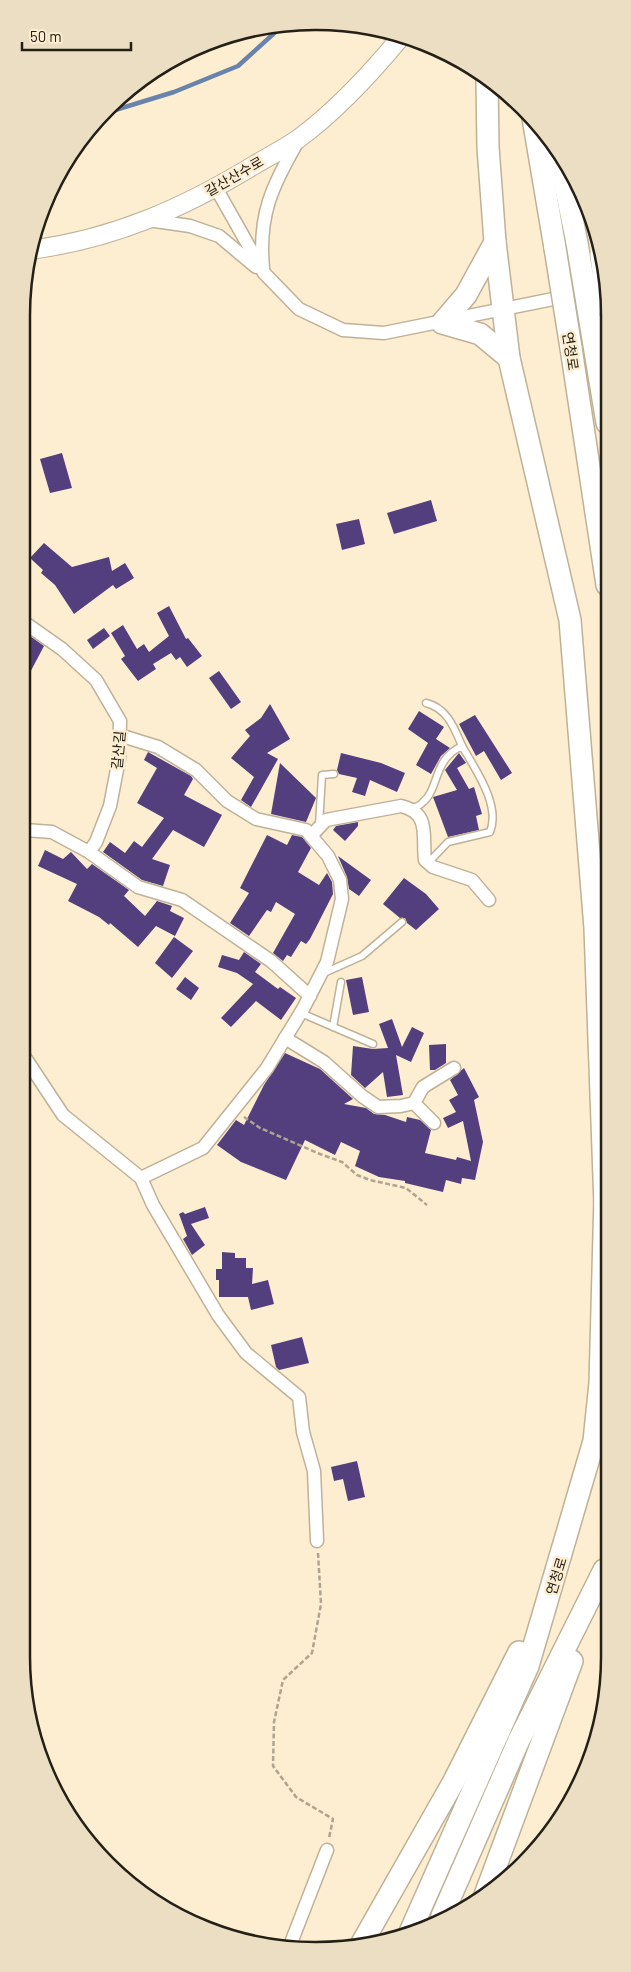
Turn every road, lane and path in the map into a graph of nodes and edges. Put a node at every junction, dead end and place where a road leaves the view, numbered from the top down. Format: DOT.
graph roads {
  1 [pos="397,42"];
  2 [pos="487,88"];
  3 [pos="536,134"];
  4 [pos="299,138"];
  5 [pos="563,172"];
  6 [pos="216,188"];
  7 [pos="148,220"];
  8 [pos="495,242"];
  9 [pos="38,248"];
  10 [pos="264,273"];
  11 [pos="600,290"];
  12 [pos="504,308"];
  13 [pos="442,323"];
  14 [pos="509,358"];
  15 [pos="601,387"];
  16 [pos="601,551"];
  17 [pos="30,626"];
  18 [pos="426,703"];
  19 [pos="119,735"];
  20 [pos="462,746"];
  21 [pos="334,774"];
  22 [pos="412,808"];
  23 [pos="30,830"];
  24 [pos="315,832"];
  25 [pos="89,852"];
  26 [pos="428,863"];
  27 [pos="489,900"];
  28 [pos="402,922"];
  29 [pos="320,975"];
  30 [pos="341,982"];
  31 [pos="310,996"];
  32 [pos="301,1012"];
  33 [pos="334,1027"];
  34 [pos="285,1038"];
  35 [pos="373,1044"];
  36 [pos="30,1065"];
  37 [pos="454,1068"];
  38 [pos="601,1094"];
  39 [pos="414,1103"];
  40 [pos="235,1110"];
  41 [pos="434,1123"];
  42 [pos="141,1178"];
  43 [pos="427,1204"];
  44 [pos="601,1347"];
  45 [pos="316,1516"];
  46 [pos="317,1541"];
  47 [pos="558,1568"];
  48 [pos="601,1576"];
  49 [pos="601,1578"];
  50 [pos="326,1850"];
  51 [pos="490,1883"];
  52 [pos="444,1912"];
  53 [pos="413,1925"];
  54 [pos="365,1938"];
  55 [pos="292,1941"];
  1 -- 4 [label="main road, 갈산산수로"];
  2 -- 8 [label="highway"];
  3 -- 16 [label="highway, 연청로, bridge"];
  4 -- 6 [label="main road, 갈산산수로"];
  4 -- 10 [label="street"];
  5 -- 15 [label="highway, 연청로, bridge"];
  6 -- 7 [label="main road, 갈산산수로"];
  6 -- 10 [label="street"];
  7 -- 9 [label="main road, 갈산산수로"];
  7 -- 10 [label="street"];
  8 -- 12 [label="highway"];
  8 -- 13 [label="highway"];
  10 -- 13 [label="street"];
  11 -- 12 [label="street"];
  12 -- 13 [label="street"];
  12 -- 14 [label="highway"];
  13 -- 14 [label="highway"];
  14 -- 38 [label="highway"];
  17 -- 19 [label="street, 갈산길"];
  18 -- 20 [label="lane"];
  19 -- 24 [label="street"];
  19 -- 25 [label="street, 갈산길"];
  20 -- 22 [label="lane"];
  20 -- 26 [label="lane"];
  21 -- 24 [label="lane"];
  22 -- 24 [label="street"];
  22 -- 26 [label="street"];
  23 -- 25 [label="street"];
  24 -- 29 [label="street"];
  25 -- 31 [label="street"];
  26 -- 27 [label="street"];
  28 -- 29 [label="lane"];
  29 -- 31 [label="street"];
  30 -- 33 [label="lane"];
  31 -- 32 [label="street"];
  32 -- 33 [label="lane"];
  32 -- 34 [label="street"];
  33 -- 35 [label="lane"];
  34 -- 39 [label="street"];
  34 -- 40 [label="street"];
  36 -- 42 [label="street"];
  37 -- 39 [label="street"];
  39 -- 41 [label="street"];
  40 -- 42 [label="street"];
  40 -- 43 [label="path"];
  42 -- 46 [label="street"];
  44 -- 47 [label="highway, 연청로"];
  45 -- 46 [label="street"];
  46 -- 50 [label="path"];
  47 -- 53 [label="highway, 연청로"];
  47 -- 54 [label="highway"];
  48 -- 52 [label="highway"];
  49 -- 51 [label="highway"];
  50 -- 55 [label="street"];
}
